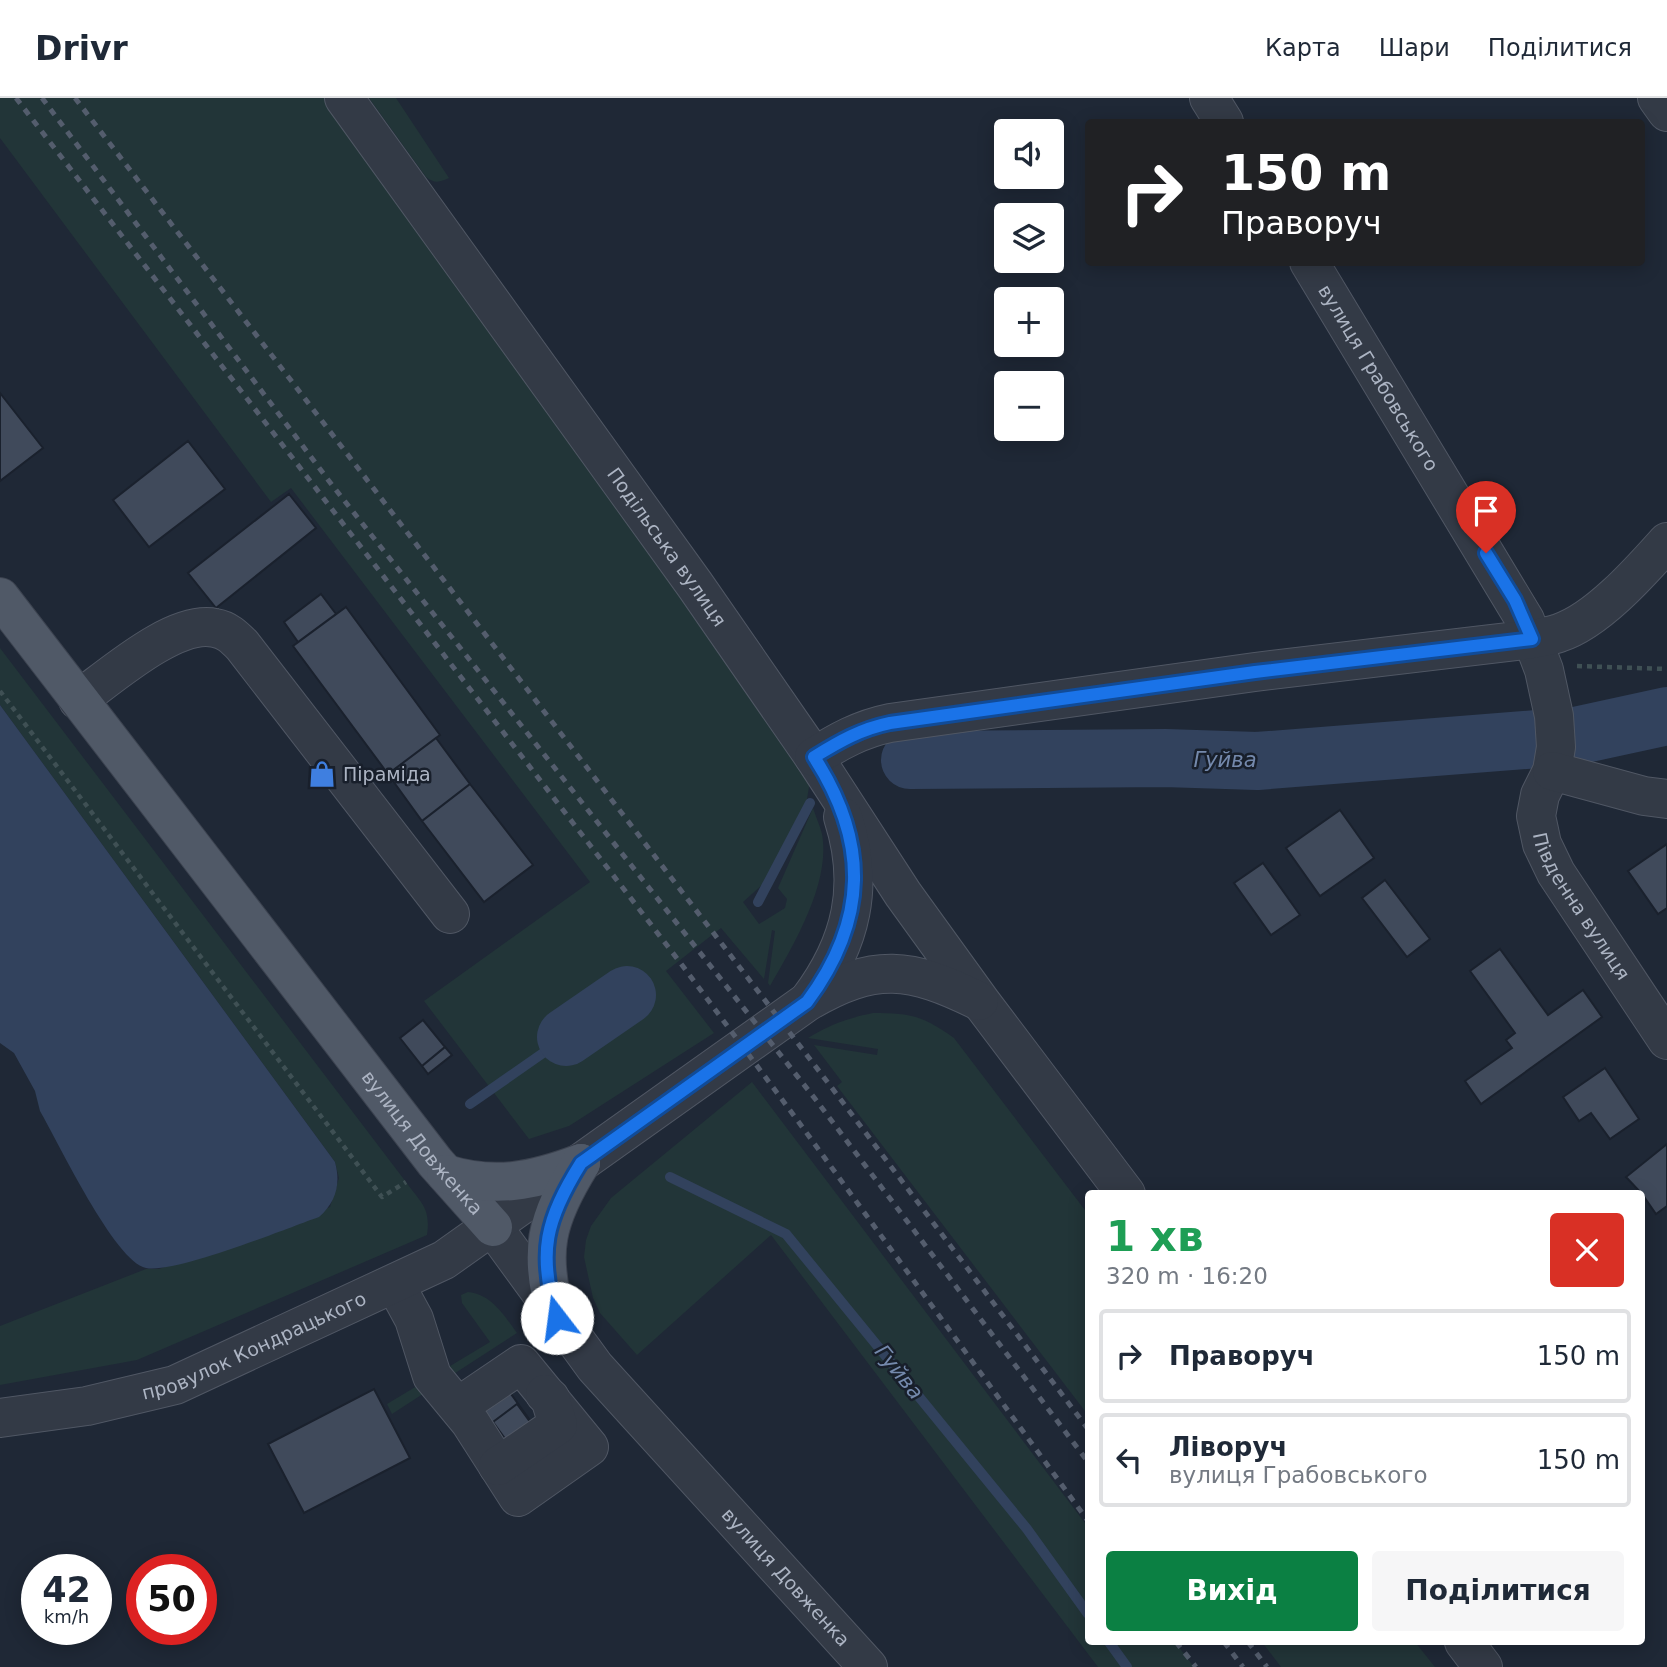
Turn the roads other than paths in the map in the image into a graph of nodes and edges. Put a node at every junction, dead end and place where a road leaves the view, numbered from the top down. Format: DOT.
graph roads {
  1 [pos="344,98"];
  2 [pos="1209,98"];
  3 [pos="1657,98"];
  4 [pos="1667,112"];
  5 [pos="1222,119"];
  6 [pos="1311,266"];
  7 [pos="1667,542"];
  8 [pos="0,597"];
  9 [pos="1532,639"];
  10 [pos="78,700"];
  11 [pos="823,771"];
  12 [pos="1552,771"];
  13 [pos="1667,799"];
  14 [pos="450,914"];
  15 [pos="807,1002"];
  16 [pos="981,1002"];
  17 [pos="1667,1040"];
  18 [pos="581,1163"];
  19 [pos="446,1174"];
  20 [pos="1123,1190"];
  21 [pos="493,1227"];
  22 [pos="395,1284"];
  23 [pos="557,1318"];
  24 [pos="595,1367"];
  25 [pos="550,1398"];
  26 [pos="464,1414"];
  27 [pos="0,1419"];
  28 [pos="1466,1645"];
  29 [pos="868,1667"];
  30 [pos="1483,1667"];
  1 -- 11 [label="street, Подільська вулиця"];
  2 -- 5 [label="street"];
  3 -- 4 [label="street"];
  6 -- 9 [label="street, вулиця Грабовського"];
  7 -- 9 [label="street"];
  8 -- 10 [label="main road, вулиця Довженка"];
  9 -- 11 [label="street"];
  9 -- 12 [label="street, Південна вулиця"];
  10 -- 14 [label="street"];
  10 -- 19 [label="main road, вулиця Довженка"];
  11 -- 15 [label="street"];
  11 -- 16 [label="street, Подільська вулиця"];
  12 -- 13 [label="street"];
  12 -- 17 [label="street, Південна вулиця"];
  15 -- 16 [label="street"];
  15 -- 18 [label="street, провулок Кондрацького"];
  16 -- 20 [label="street, Подільська вулиця"];
  18 -- 19 [label="main road"];
  18 -- 21 [label="street, провулок Кондрацького"];
  18 -- 23 [label="main road"];
  19 -- 21 [label="main road, вулиця Довженка"];
  21 -- 22 [label="street, провулок Кондрацького"];
  21 -- 23 [label="street, вулиця Довженка"];
  22 -- 26 [label="street"];
  22 -- 27 [label="street, провулок Кондрацького"];
  23 -- 24 [label="street, вулиця Довженка"];
  24 -- 25 [label="street"];
  24 -- 29 [label="street, вулиця Довженка"];
  25 -- 26 [label="street"];
  25 -- 26 [label="street"];
  28 -- 30 [label="street"];
}
